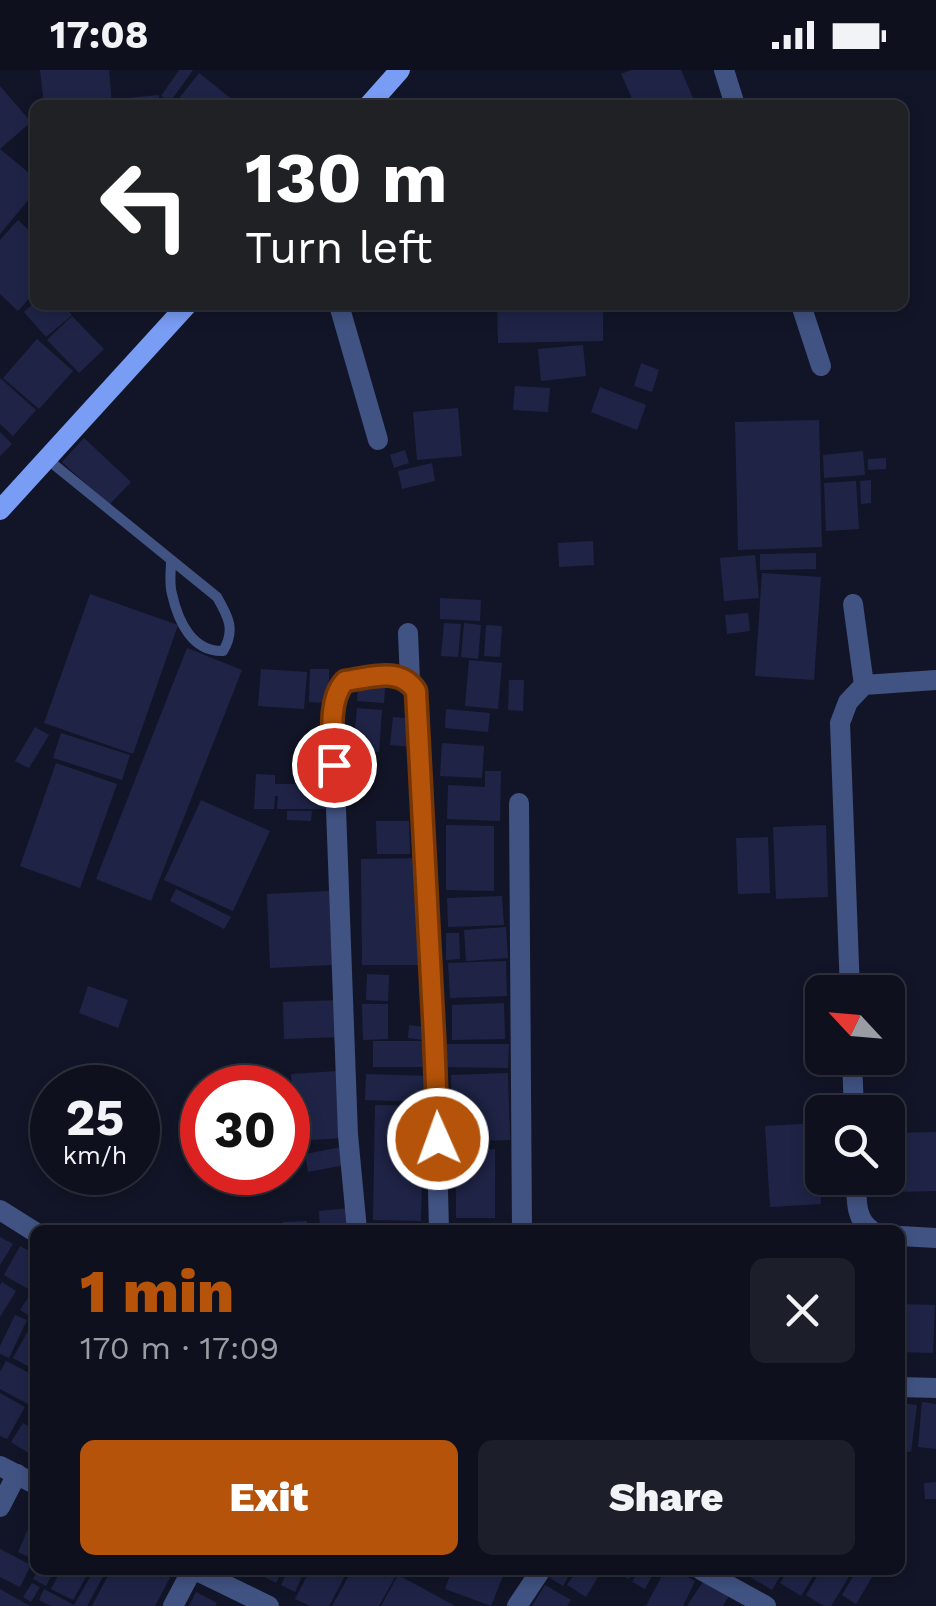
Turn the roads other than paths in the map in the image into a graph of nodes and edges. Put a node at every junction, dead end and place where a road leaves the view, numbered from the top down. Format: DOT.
graph roads {
  1 [pos="400,70"];
  2 [pos="724,70"];
  3 [pos="373,100"];
  4 [pos="733,100"];
  5 [pos="182,310"];
  6 [pos="340,310"];
  7 [pos="803,310"];
  8 [pos="821,366"];
  9 [pos="378,440"];
  10 [pos="47,458"];
  11 [pos="0,510"];
  12 [pos="171,560"];
  13 [pos="853,604"];
  14 [pos="408,633"];
  15 [pos="936,680"];
  16 [pos="410,681"];
  17 [pos="864,685"];
  18 [pos="519,803"];
  19 [pos="849,975"];
  20 [pos="857,1195"];
  21 [pos="0,1210"];
  22 [pos="356,1225"];
  23 [pos="439,1225"];
  24 [pos="522,1225"];
  25 [pos="864,1225"];
  26 [pos="30,1229"];
  27 [pos="905,1236"];
  28 [pos="936,1238"];
  29 [pos="905,1388"];
  30 [pos="936,1388"];
  31 [pos="17,1475"];
  32 [pos="0,1508"];
  33 [pos="191,1575"];
  34 [pos="204,1575"];
  35 [pos="538,1575"];
  36 [pos="710,1575"];
  37 [pos="173,1606"];
  38 [pos="269,1606"];
  39 [pos="518,1606"];
  40 [pos="766,1606"];
  1 -- 3 [label="main road"];
  2 -- 4 [label="street"];
  5 -- 10 [label="main road"];
  6 -- 9 [label="street"];
  7 -- 8 [label="street"];
  10 -- 11 [label="main road"];
  10 -- 12 [label="lane"];
  12 -- 12 [label="lane"];
  13 -- 17 [label="street"];
  14 -- 16 [label="street"];
  15 -- 17 [label="street"];
  16 -- 22 [label="street"];
  16 -- 23 [label="street"];
  17 -- 19 [label="street"];
  18 -- 24 [label="street"];
  20 -- 25 [label="street"];
  21 -- 26 [label="street"];
  27 -- 28 [label="street"];
  29 -- 30 [label="street"];
  31 -- 32 [label="street"];
  33 -- 37 [label="street"];
  34 -- 38 [label="street"];
  35 -- 39 [label="street"];
  36 -- 40 [label="street"];
}
